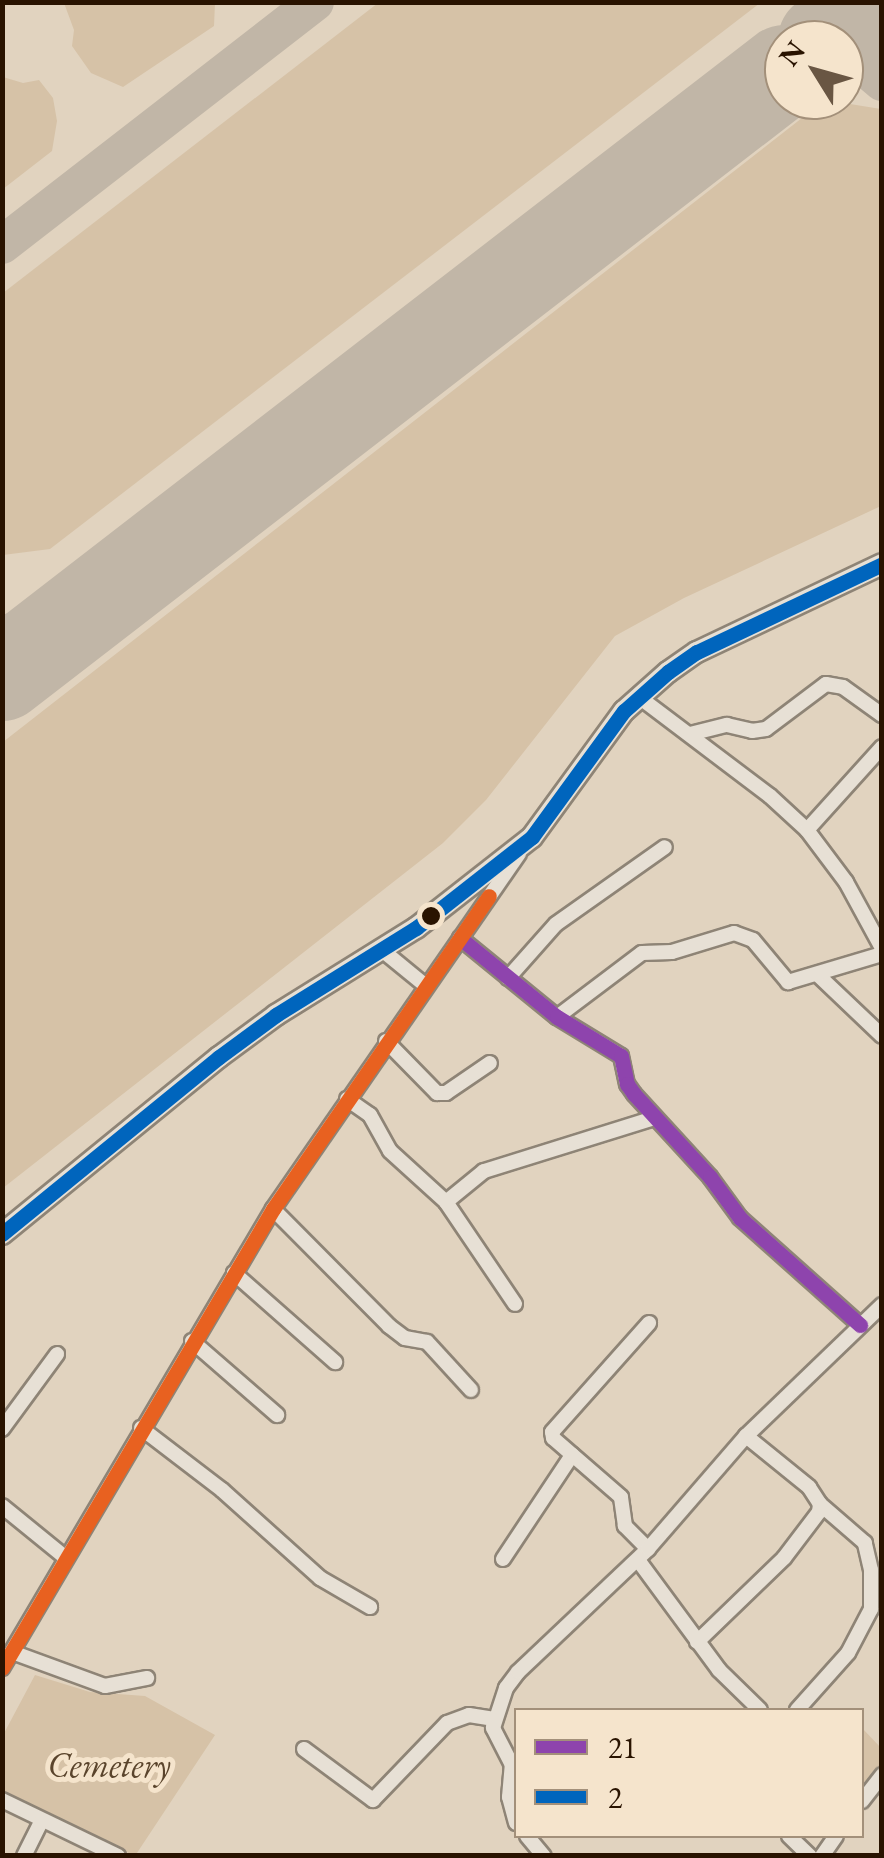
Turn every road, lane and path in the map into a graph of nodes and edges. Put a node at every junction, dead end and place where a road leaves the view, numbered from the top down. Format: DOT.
graph roads {
  1 [pos="882,564"];
  2 [pos="639,697"];
  3 [pos="882,715"];
  4 [pos="690,734"];
  5 [pos="882,748"];
  6 [pos="807,830"];
  7 [pos="532,837"];
  8 [pos="665,847"];
  9 [pos="460,938"];
  10 [pos="382,950"];
  11 [pos="882,951"];
  12 [pos="818,975"];
  13 [pos="508,978"];
  14 [pos="426,986"];
  15 [pos="556,1017"];
  16 [pos="882,1036"];
  17 [pos="386,1041"];
  18 [pos="490,1063"];
  19 [pos="347,1099"];
  20 [pos="654,1118"];
  21 [pos="446,1202"];
  22 [pos="273,1209"];
  23 [pos="2,1234"];
  24 [pos="234,1274"];
  25 [pos="515,1304"];
  26 [pos="880,1308"];
  27 [pos="650,1323"];
  28 [pos="860,1325"];
  29 [pos="192,1341"];
  30 [pos="57,1354"];
  31 [pos="335,1362"];
  32 [pos="472,1390"];
  33 [pos="277,1415"];
  34 [pos="141,1428"];
  35 [pos="2,1429"];
  36 [pos="746,1436"];
  37 [pos="572,1454"];
  38 [pos="820,1504"];
  39 [pos="4,1512"];
  40 [pos="643,1554"];
  41 [pos="66,1558"];
  42 [pos="503,1559"];
  43 [pos="370,1608"];
  44 [pos="696,1642"];
  45 [pos="12,1652"];
  46 [pos="2,1668"];
  47 [pos="148,1678"];
  48 [pos="758,1708"];
  49 [pos="799,1708"];
  50 [pos="493,1720"];
  51 [pos="304,1750"];
  52 [pos="881,1775"];
  53 [pos="864,1798"];
  54 [pos="2,1800"];
  55 [pos="514,1816"];
  56 [pos="42,1820"];
  57 [pos="791,1838"];
  58 [pos="24,1856"];
  59 [pos="118,1856"];
  60 [pos="810,1856"];
  1 -- 2 [label="main road"];
  2 -- 4 [label="street"];
  2 -- 7 [label="main road"];
  3 -- 4 [label="street"];
  4 -- 6 [label="street"];
  5 -- 6 [label="street"];
  6 -- 11 [label="street"];
  7 -- 9 [label="street"];
  7 -- 10 [label="main road"];
  8 -- 13 [label="street"];
  9 -- 13 [label="street"];
  9 -- 14 [label="street"];
  10 -- 14 [label="street"];
  10 -- 23 [label="main road"];
  11 -- 12 [label="street"];
  12 -- 15 [label="street"];
  12 -- 16 [label="street"];
  13 -- 15 [label="street"];
  14 -- 17 [label="street"];
  15 -- 20 [label="street"];
  17 -- 18 [label="street"];
  17 -- 19 [label="street"];
  19 -- 21 [label="street"];
  19 -- 22 [label="street"];
  20 -- 21 [label="street"];
  20 -- 28 [label="street"];
  21 -- 25 [label="street"];
  22 -- 24 [label="street"];
  22 -- 32 [label="street"];
  24 -- 29 [label="street"];
  24 -- 31 [label="street"];
  26 -- 28 [label="street"];
  27 -- 37 [label="street"];
  28 -- 36 [label="street"];
  29 -- 33 [label="street"];
  29 -- 34 [label="street"];
  30 -- 35 [label="street"];
  34 -- 41 [label="street"];
  34 -- 43 [label="street"];
  36 -- 38 [label="street"];
  36 -- 40 [label="street"];
  37 -- 40 [label="street"];
  37 -- 42 [label="street"];
  38 -- 44 [label="street"];
  38 -- 49 [label="street"];
  39 -- 41 [label="street"];
  40 -- 44 [label="street"];
  40 -- 50 [label="street"];
  41 -- 45 [label="street"];
  44 -- 48 [label="street"];
  45 -- 46 [label="street"];
  45 -- 47 [label="street"];
  50 -- 51 [label="street"];
  50 -- 55 [label="street"];
  52 -- 53 [label="street"];
  54 -- 56 [label="street"];
  56 -- 58 [label="street"];
  56 -- 59 [label="street"];
  57 -- 60 [label="street"];
}
